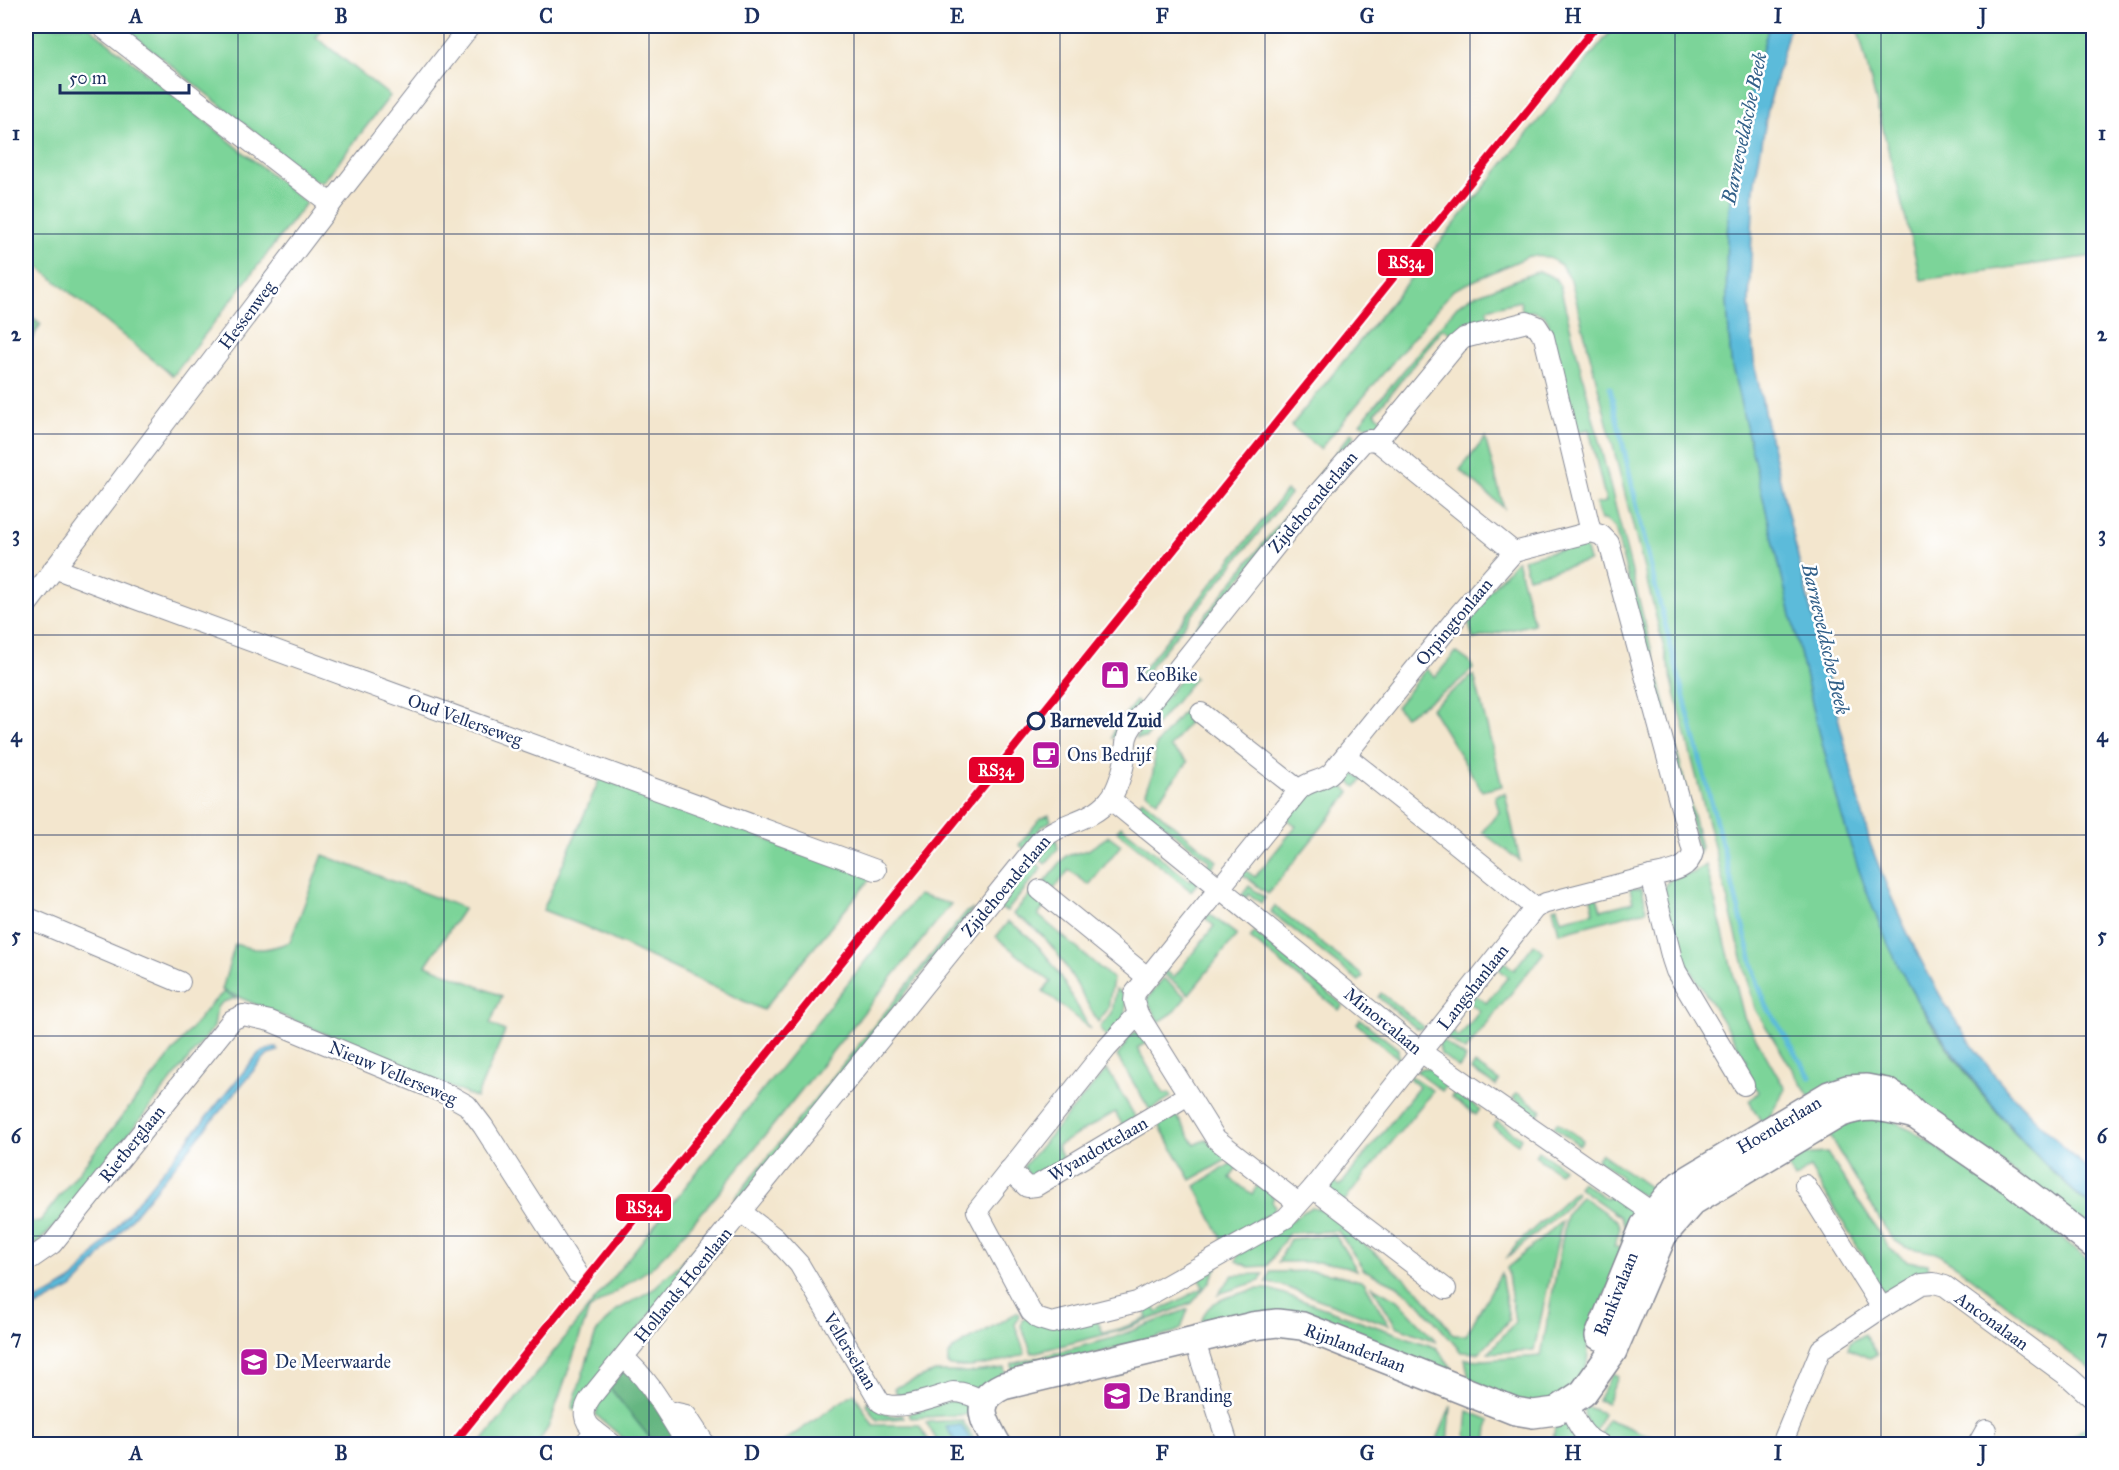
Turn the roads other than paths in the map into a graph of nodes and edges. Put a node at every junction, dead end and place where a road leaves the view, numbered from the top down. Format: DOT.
graph roads {
  1 [pos="101,26"];
  2 [pos="470,26"];
  3 [pos="331,204"];
  4 [pos="1377,441"];
  5 [pos="1591,532"];
  6 [pos="1514,552"];
  7 [pos="54,567"];
  8 [pos="26,606"];
  9 [pos="1201,713"];
  10 [pos="1346,756"];
  11 [pos="1299,790"];
  12 [pos="1110,799"];
  13 [pos="876,870"];
  14 [pos="1651,876"];
  15 [pos="1221,889"];
  16 [pos="1040,890"];
  17 [pos="1535,908"];
  18 [pos="26,917"];
  19 [pos="1147,977"];
  20 [pos="180,982"];
  21 [pos="1138,1014"];
  22 [pos="232,1020"];
  23 [pos="1421,1053"];
  24 [pos="1744,1085"];
  25 [pos="1188,1095"];
  26 [pos="1009,1170"];
  27 [pos="1805,1185"];
  28 [pos="1313,1188"];
  29 [pos="1298,1203"];
  30 [pos="976,1211"];
  31 [pos="741,1212"];
  32 [pos="1661,1219"];
  33 [pos="2094,1245"];
  34 [pos="26,1262"];
  35 [pos="577,1273"];
  36 [pos="1446,1288"];
  37 [pos="1882,1308"];
  38 [pos="1194,1340"];
  39 [pos="624,1358"];
  40 [pos="2094,1400"];
  41 [pos="985,1402"];
  42 [pos="1568,1404"];
  43 [pos="668,1411"];
  44 [pos="590,1438"];
  45 [pos="612,1444"];
  46 [pos="687,1444"];
  47 [pos="705,1444"];
  48 [pos="997,1444"];
  49 [pos="1228,1444"];
  50 [pos="1600,1444"];
  51 [pos="1782,1444"];
  1 -- 3 [label="street"];
  2 -- 3 [label="street, Hessenweg"];
  3 -- 7 [label="street, Hessenweg"];
  4 -- 5 [label="street, Zijdehoenderlaan"];
  4 -- 6 [label="street"];
  4 -- 12 [label="street, Zijdehoenderlaan"];
  5 -- 6 [label="street"];
  5 -- 14 [label="street"];
  6 -- 10 [label="street, Orpingtonlaan"];
  7 -- 8 [label="street, Hessenweg"];
  7 -- 13 [label="street, Oud Vellerseweg"];
  9 -- 11 [label="street"];
  10 -- 11 [label="street, Orpingtonlaan"];
  10 -- 17 [label="street"];
  11 -- 15 [label="street, Orpingtonlaan"];
  12 -- 15 [label="street, Minorcalaan"];
  12 -- 31 [label="street, Zijdehoenderlaan"];
  14 -- 17 [label="street"];
  14 -- 24 [label="street"];
  15 -- 19 [label="street"];
  15 -- 23 [label="street, Minorcalaan"];
  16 -- 19 [label="street"];
  17 -- 23 [label="street, Langshanlaan"];
  18 -- 20 [label="street"];
  19 -- 21 [label="street"];
  21 -- 25 [label="street"];
  21 -- 26 [label="street, Wyandottelaan"];
  22 -- 34 [label="street, Rietberglaan"];
  22 -- 35 [label="street, Nieuw Vellerseweg"];
  23 -- 28 [label="street, Langshanlaan"];
  23 -- 32 [label="street, Minorcalaan"];
  25 -- 26 [label="street, Wyandottelaan"];
  25 -- 29 [label="street"];
  26 -- 30 [label="street, Wyandottelaan"];
  27 -- 37 [label="street"];
  28 -- 29 [label="street, Langshanlaan"];
  28 -- 36 [label="street"];
  29 -- 30 [label="street, Langshanlaan"];
  31 -- 39 [label="street, Hollands Hoenlaan"];
  31 -- 41 [label="street, Vellerselaan"];
  32 -- 33 [label="street, Hoenderlaan"];
  32 -- 42 [label="street, Bankivalaan"];
  37 -- 40 [label="street, Anconalaan"];
  37 -- 51 [label="street, Anconalaan"];
  38 -- 41 [label="street, Rijnlanderlaan"];
  38 -- 42 [label="street, Rijnlanderlaan"];
  38 -- 49 [label="street"];
  39 -- 43 [label="street, Hollands Hoenlaan"];
  39 -- 44 [label="street, Hollands Hoenlaan"];
  41 -- 48 [label="street"];
  42 -- 50 [label="street"];
  43 -- 46 [label="street, Hollands Hoenlaan"];
  43 -- 47 [label="street, Hollands Hoenlaan"];
  44 -- 45 [label="street"];
}
